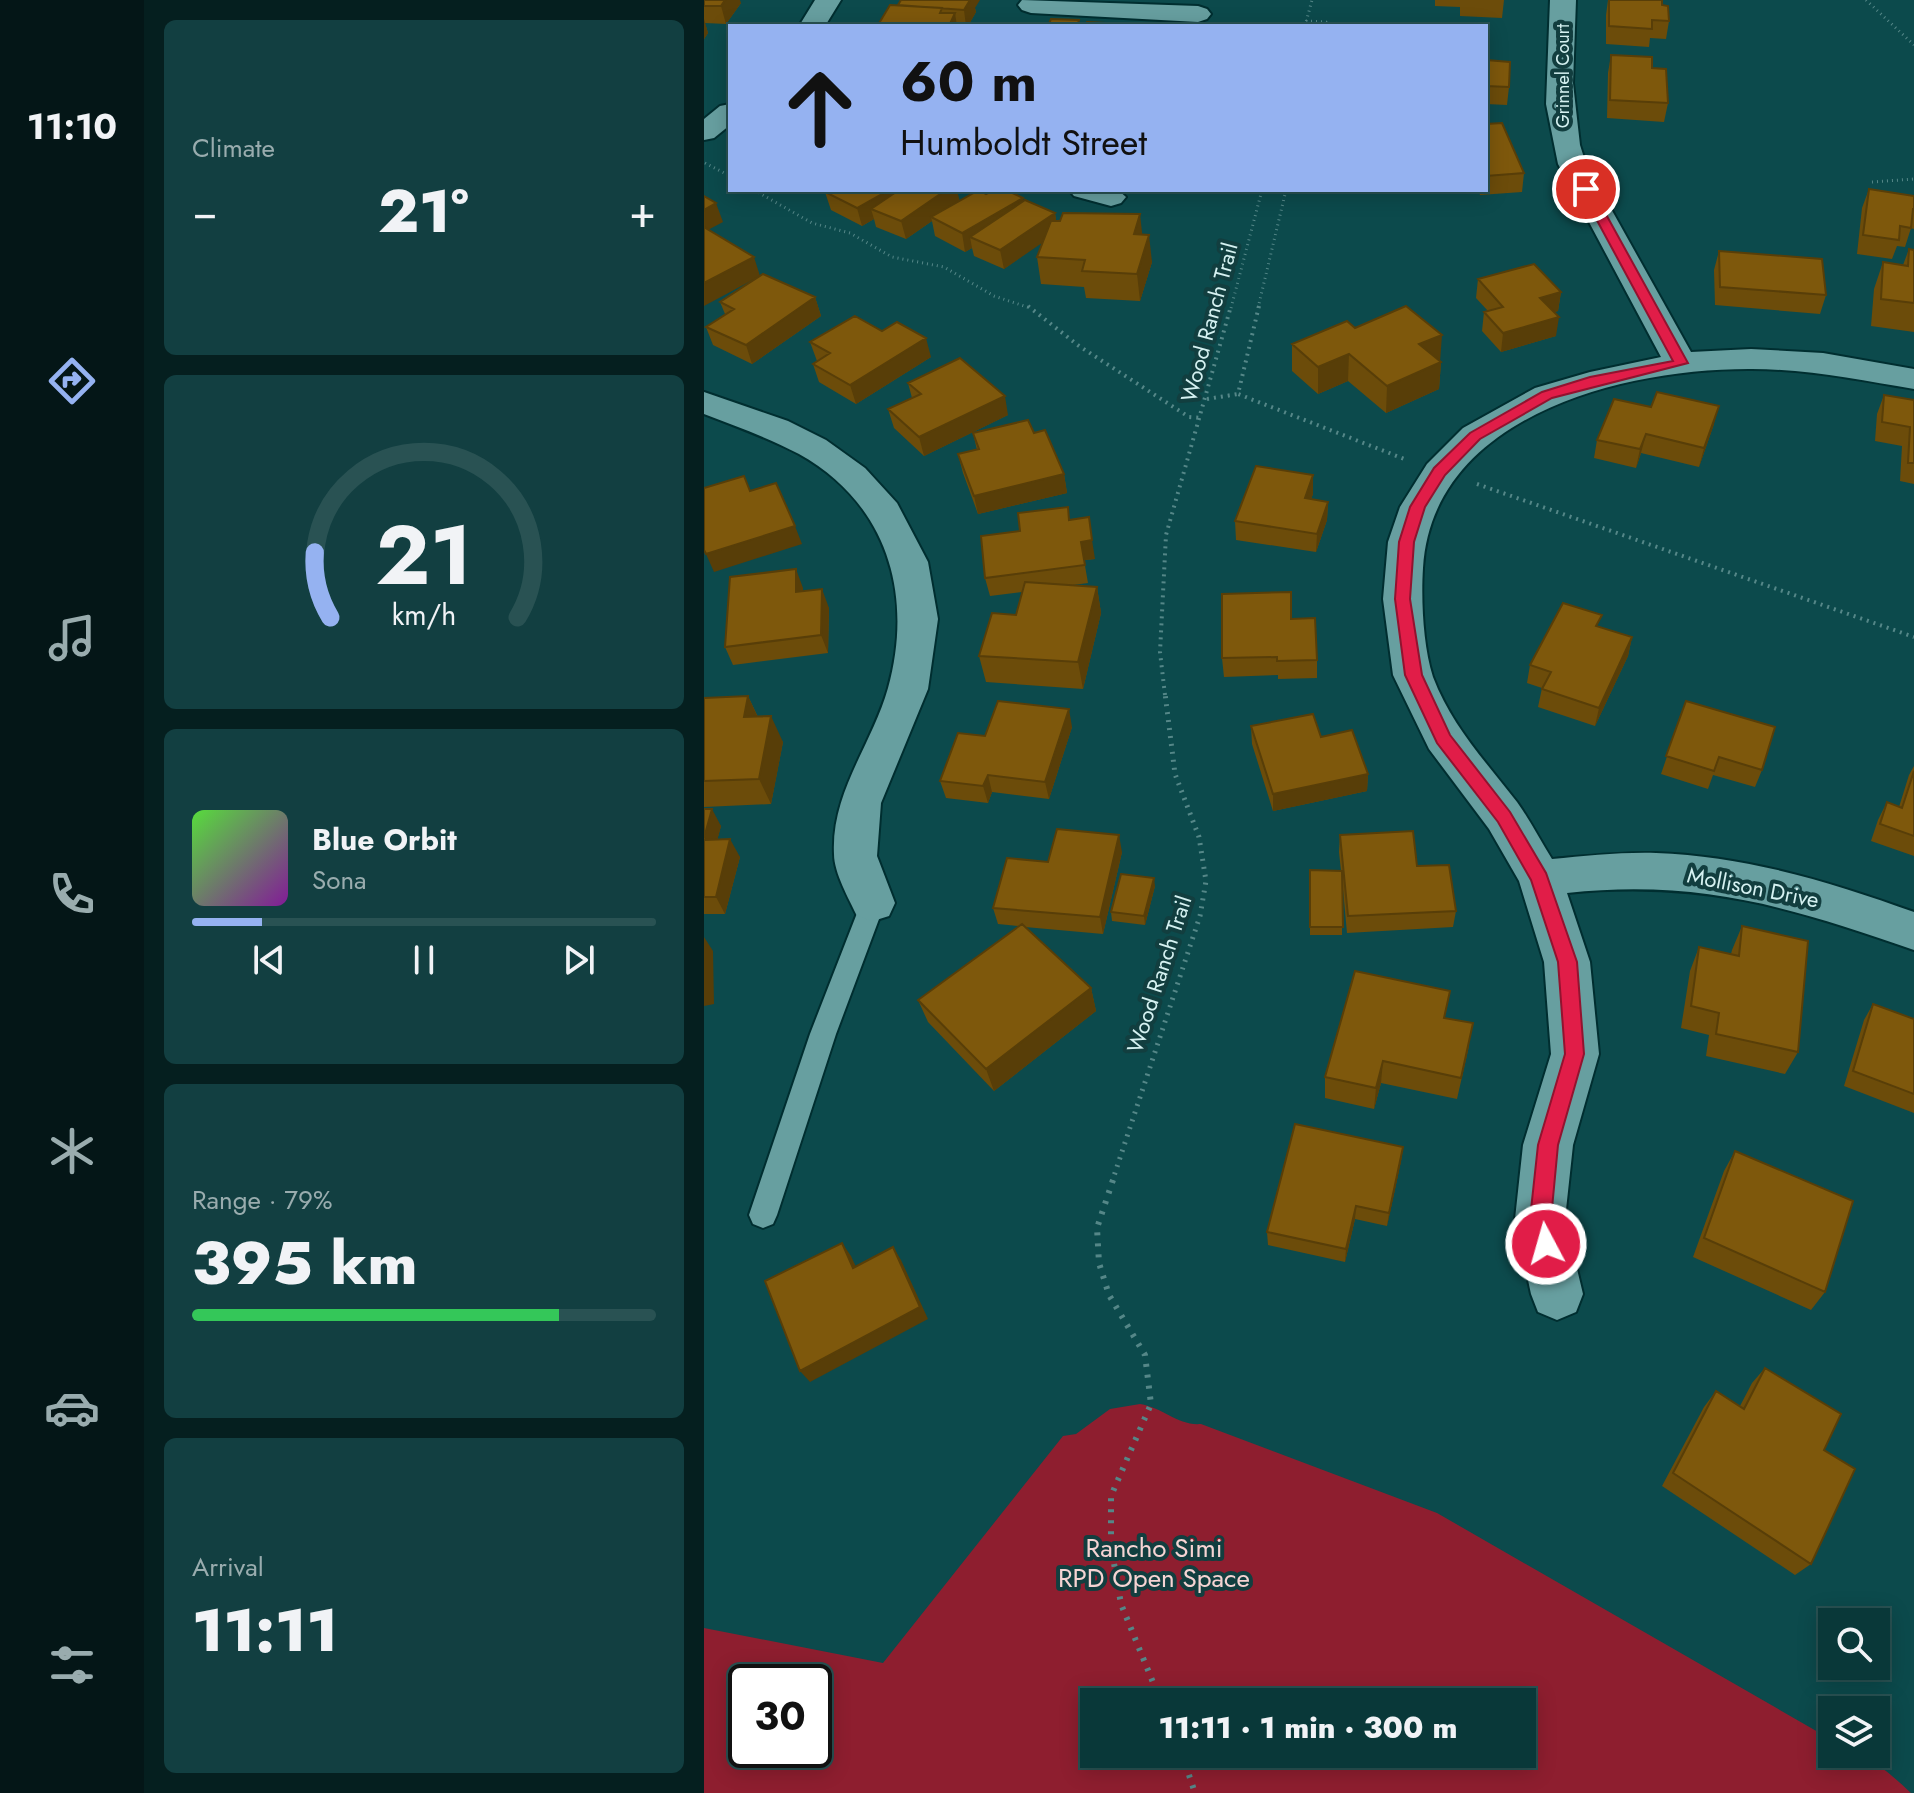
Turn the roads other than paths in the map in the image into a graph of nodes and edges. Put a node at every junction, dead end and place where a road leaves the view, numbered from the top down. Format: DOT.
graph roads {
  1 [pos="828,0"];
  2 [pos="1563,0"];
  3 [pos="1028,10"];
  4 [pos="1198,14"];
  5 [pos="813,24"];
  6 [pos="728,114"];
  7 [pos="704,132"];
  8 [pos="1681,363"];
  9 [pos="1914,379"];
  10 [pos="704,402"];
  11 [pos="1540,878"];
  12 [pos="873,903"];
  13 [pos="1914,931"];
  14 [pos="763,1215"];
  15 [pos="1557,1294"];
  1 -- 5 [label="street"];
  2 -- 8 [label="street, Grinnel Court"];
  3 -- 4 [label="street"];
  6 -- 7 [label="street"];
  8 -- 9 [label="street"];
  8 -- 11 [label="street"];
  10 -- 12 [label="street"];
  11 -- 13 [label="street, Mollison Drive"];
  11 -- 15 [label="street"];
  12 -- 14 [label="lane"];
}
